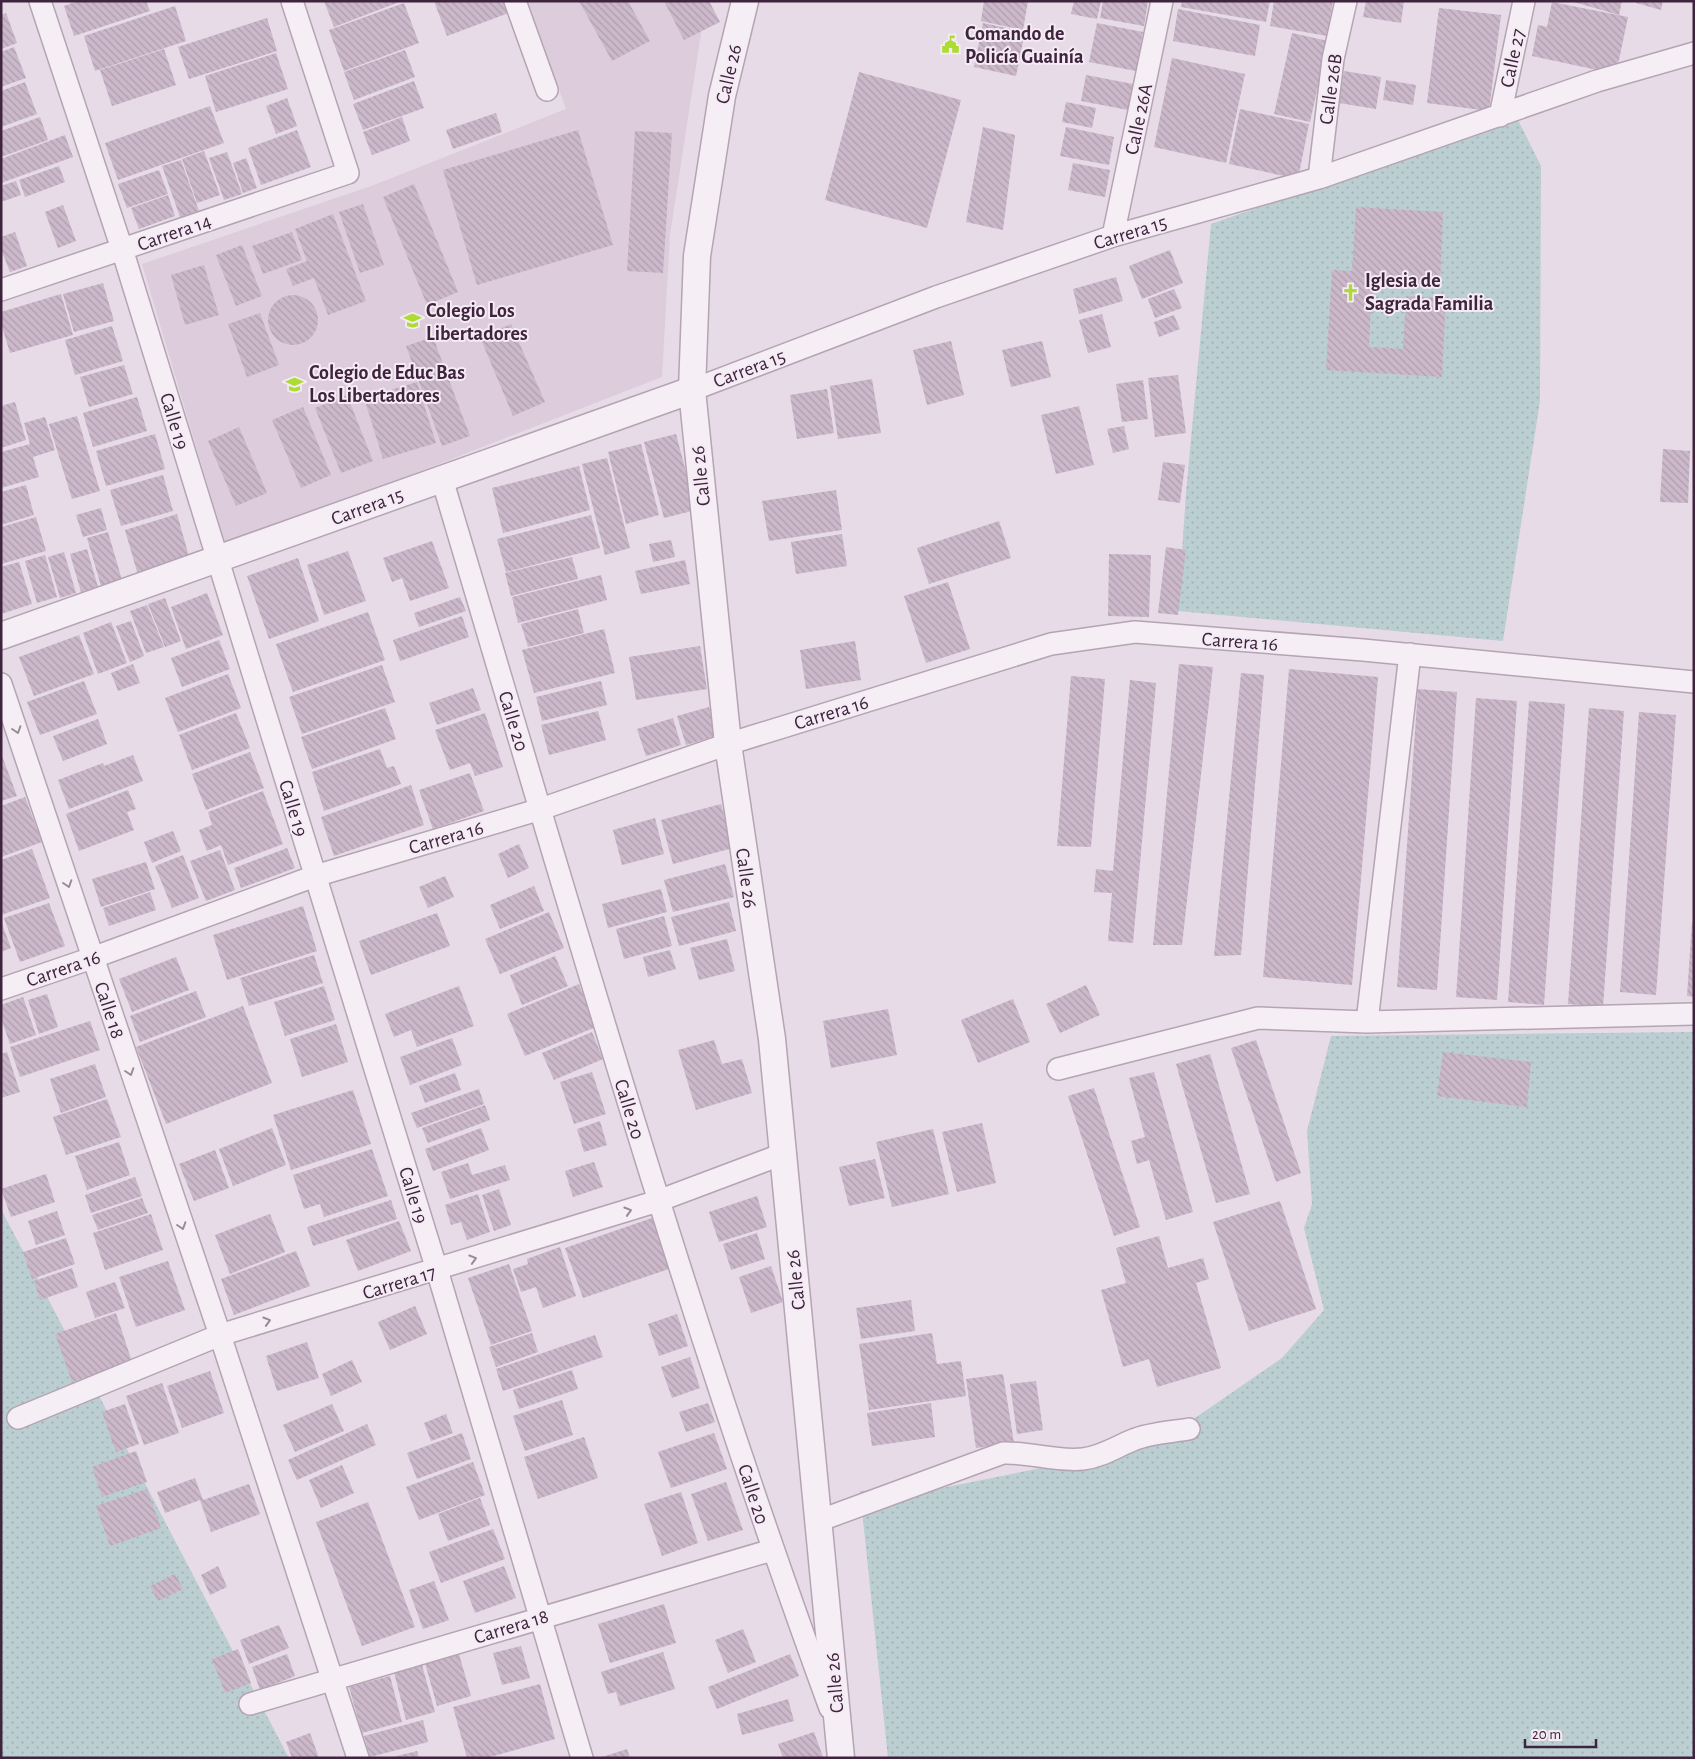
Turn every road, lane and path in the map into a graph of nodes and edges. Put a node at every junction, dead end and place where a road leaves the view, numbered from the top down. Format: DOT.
graph roads {
  1 [pos="40,1"];
  2 [pos="292,1"];
  3 [pos="515,1"];
  4 [pos="746,1"];
  5 [pos="1162,1"];
  6 [pos="1346,1"];
  7 [pos="1524,1"];
  8 [pos="1694,53"];
  9 [pos="547,90"];
  10 [pos="1500,116"];
  11 [pos="1319,178"];
  12 [pos="1113,236"];
  13 [pos="122,249"];
  14 [pos="1,290"];
  15 [pos="692,390"];
  16 [pos="442,479"];
  17 [pos="217,559"];
  18 [pos="1,636"];
  19 [pos="1410,654"];
  20 [pos="1694,682"];
  21 [pos="1,684"];
  22 [pos="728,744"];
  23 [pos="541,809"];
  24 [pos="315,876"];
  25 [pos="92,958"];
  26 [pos="1,989"];
  27 [pos="1694,1014"];
  28 [pos="1367,1022"];
  29 [pos="1058,1069"];
  30 [pos="783,1154"];
  31 [pos="658,1201"];
  32 [pos="438,1270"];
  33 [pos="220,1336"];
  34 [pos="18,1418"];
  35 [pos="1190,1429"];
  36 [pos="818,1521"];
  37 [pos="772,1550"];
  38 [pos="541,1617"];
  39 [pos="334,1679"];
  40 [pos="250,1704"];
  41 [pos="839,1732"];
  42 [pos="358,1758"];
  43 [pos="582,1758"];
  44 [pos="841,1758"];
  1 -- 13 [label="street, Calle 19"];
  2 -- 13 [label="street, Carrera 14"];
  3 -- 9 [label="street"];
  4 -- 15 [label="street, Calle 26"];
  5 -- 12 [label="street, Calle 26A"];
  6 -- 11 [label="street, Calle 26B"];
  7 -- 10 [label="street, Calle 27"];
  8 -- 10 [label="street, Carrera 15"];
  10 -- 11 [label="street, Carrera 15"];
  11 -- 12 [label="street, Carrera 15"];
  12 -- 15 [label="street, Carrera 15"];
  13 -- 14 [label="street, Carrera 14"];
  13 -- 17 [label="street, Calle 19"];
  15 -- 16 [label="street, Carrera 15"];
  15 -- 22 [label="street, Calle 26"];
  16 -- 17 [label="street, Carrera 15"];
  16 -- 23 [label="street, Calle 20"];
  17 -- 18 [label="street, Carrera 15"];
  17 -- 24 [label="street, Calle 19"];
  19 -- 20 [label="street, Carrera 16"];
  19 -- 22 [label="street, Carrera 16"];
  19 -- 28 [label="street"];
  21 -- 25 [label="street, Calle 18, one-way"];
  22 -- 23 [label="street, Carrera 16"];
  22 -- 30 [label="street, Calle 26"];
  23 -- 24 [label="street, Carrera 16"];
  23 -- 31 [label="street, Calle 20"];
  24 -- 25 [label="street, Carrera 16"];
  24 -- 32 [label="street, Calle 19"];
  25 -- 26 [label="street, Carrera 16"];
  25 -- 33 [label="street, Calle 18, one-way"];
  27 -- 28 [label="street"];
  28 -- 29 [label="street"];
  30 -- 31 [label="street, Carrera 17"];
  30 -- 36 [label="street, Calle 26"];
  32 -- 31 [label="street, Carrera 17, one-way"];
  31 -- 37 [label="street, Calle 20"];
  33 -- 32 [label="street, Carrera 17, one-way"];
  32 -- 38 [label="street, Calle 19"];
  33 -- 34 [label="street, Carrera 17"];
  33 -- 39 [label="street, Calle 18"];
  35 -- 36 [label="street"];
  36 -- 41 [label="street, Calle 26"];
  37 -- 38 [label="street, Carrera 18"];
  37 -- 41 [label="street, Calle 20"];
  38 -- 39 [label="street, Carrera 18"];
  38 -- 43 [label="street, Calle 19"];
  39 -- 40 [label="street, Carrera 18"];
  39 -- 42 [label="street, Calle 18"];
  41 -- 44 [label="street, Calle 26"];
}
